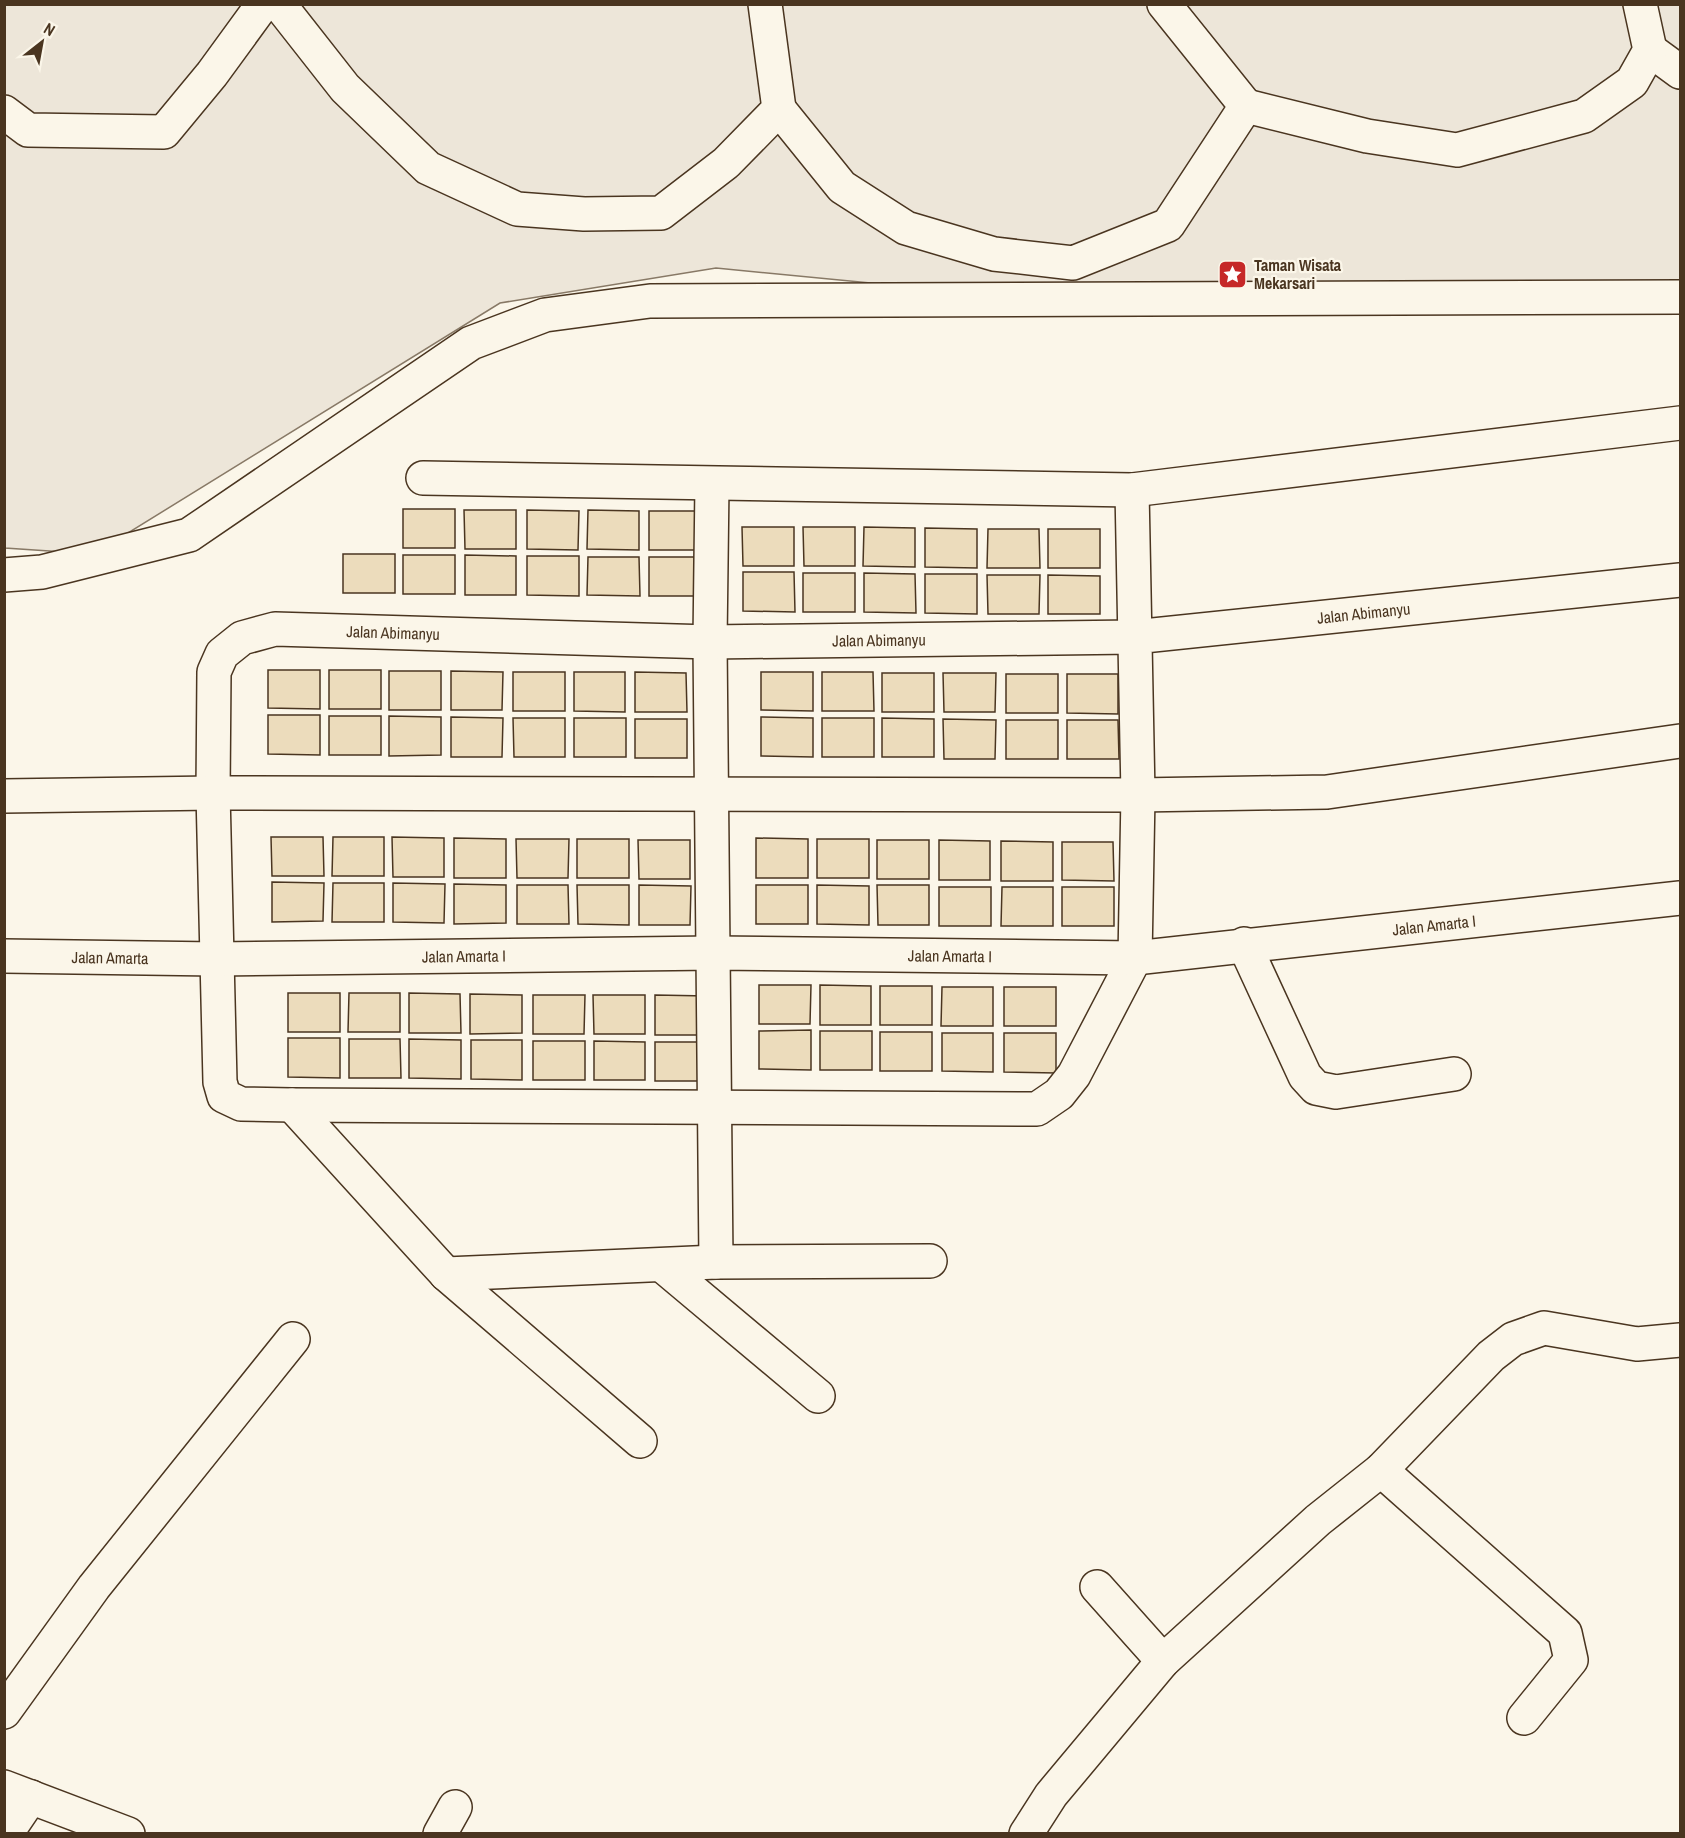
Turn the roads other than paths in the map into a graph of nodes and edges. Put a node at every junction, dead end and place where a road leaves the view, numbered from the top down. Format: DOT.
graph roads {
  1 [pos="263,4"];
  2 [pos="279,4"];
  3 [pos="765,4"];
  4 [pos="1164,4"];
  5 [pos="1640,4"];
  6 [pos="1650,50"];
  7 [pos="1680,72"];
  8 [pos="1246,106"];
  9 [pos="779,109"];
  10 [pos="4,112"];
  11 [pos="1680,297"];
  12 [pos="1680,423"];
  13 [pos="423,478"];
  14 [pos="712,484"];
  15 [pos="1132,490"];
  16 [pos="4,575"];
  17 [pos="1680,580"];
  18 [pos="1134,637"];
  19 [pos="710,642"];
  20 [pos="1680,741"];
  21 [pos="213,793"];
  22 [pos="1138,795"];
  23 [pos="4,796"];
  24 [pos="711,796"];
  25 [pos="1680,898"];
  26 [pos="1244,944"];
  27 [pos="714,953"];
  28 [pos="4,956"];
  29 [pos="1135,958"];
  30 [pos="216,959"];
  31 [pos="1454,1074"];
  32 [pos="292,1105"];
  33 [pos="715,1106"];
  34 [pos="930,1261"];
  35 [pos="716,1262"];
  36 [pos="663,1266"];
  37 [pos="446,1274"];
  38 [pos="293,1339"];
  39 [pos="1680,1340"];
  40 [pos="818,1396"];
  41 [pos="640,1441"];
  42 [pos="1381,1470"];
  43 [pos="1097,1587"];
  44 [pos="1163,1660"];
  45 [pos="4,1712"];
  46 [pos="1524,1718"];
  47 [pos="18,1792"];
  48 [pos="6,1833"];
  49 [pos="128,1833"];
  50 [pos="1026,1833"];
  1 -- 10 [label="street"];
  2 -- 9 [label="street"];
  3 -- 9 [label="street"];
  4 -- 8 [label="street"];
  5 -- 6 [label="street"];
  6 -- 7 [label="street"];
  6 -- 8 [label="street"];
  8 -- 9 [label="street"];
  11 -- 16 [label="street"];
  12 -- 15 [label="street"];
  13 -- 14 [label="street"];
  14 -- 15 [label="street"];
  14 -- 19 [label="street"];
  15 -- 18 [label="street"];
  17 -- 18 [label="street, Jalan Abimanyu"];
  18 -- 19 [label="street, Jalan Abimanyu"];
  18 -- 22 [label="street"];
  19 -- 21 [label="street, Jalan Abimanyu"];
  19 -- 24 [label="street"];
  20 -- 22 [label="street"];
  21 -- 23 [label="street"];
  21 -- 24 [label="street"];
  21 -- 30 [label="street, Jalan Abimanyu"];
  22 -- 24 [label="street"];
  22 -- 29 [label="street"];
  24 -- 27 [label="street"];
  25 -- 26 [label="street, Jalan Amarta I"];
  26 -- 29 [label="street, Jalan Amarta I"];
  26 -- 31 [label="street"];
  27 -- 29 [label="street, Jalan Amarta I"];
  27 -- 30 [label="street, Jalan Amarta I"];
  27 -- 33 [label="street"];
  28 -- 30 [label="street, Jalan Amarta"];
  29 -- 33 [label="street"];
  30 -- 32 [label="street, Jalan Abimanyu"];
  32 -- 33 [label="street"];
  32 -- 37 [label="street"];
  33 -- 35 [label="street"];
  34 -- 35 [label="street"];
  35 -- 36 [label="street"];
  36 -- 37 [label="street"];
  36 -- 40 [label="street"];
  37 -- 41 [label="street"];
  38 -- 45 [label="street"];
  39 -- 42 [label="street"];
  42 -- 44 [label="street"];
  42 -- 46 [label="street"];
  43 -- 44 [label="street"];
  44 -- 50 [label="street"];
  47 -- 48 [label="street"];
  47 -- 49 [label="street"];
}
